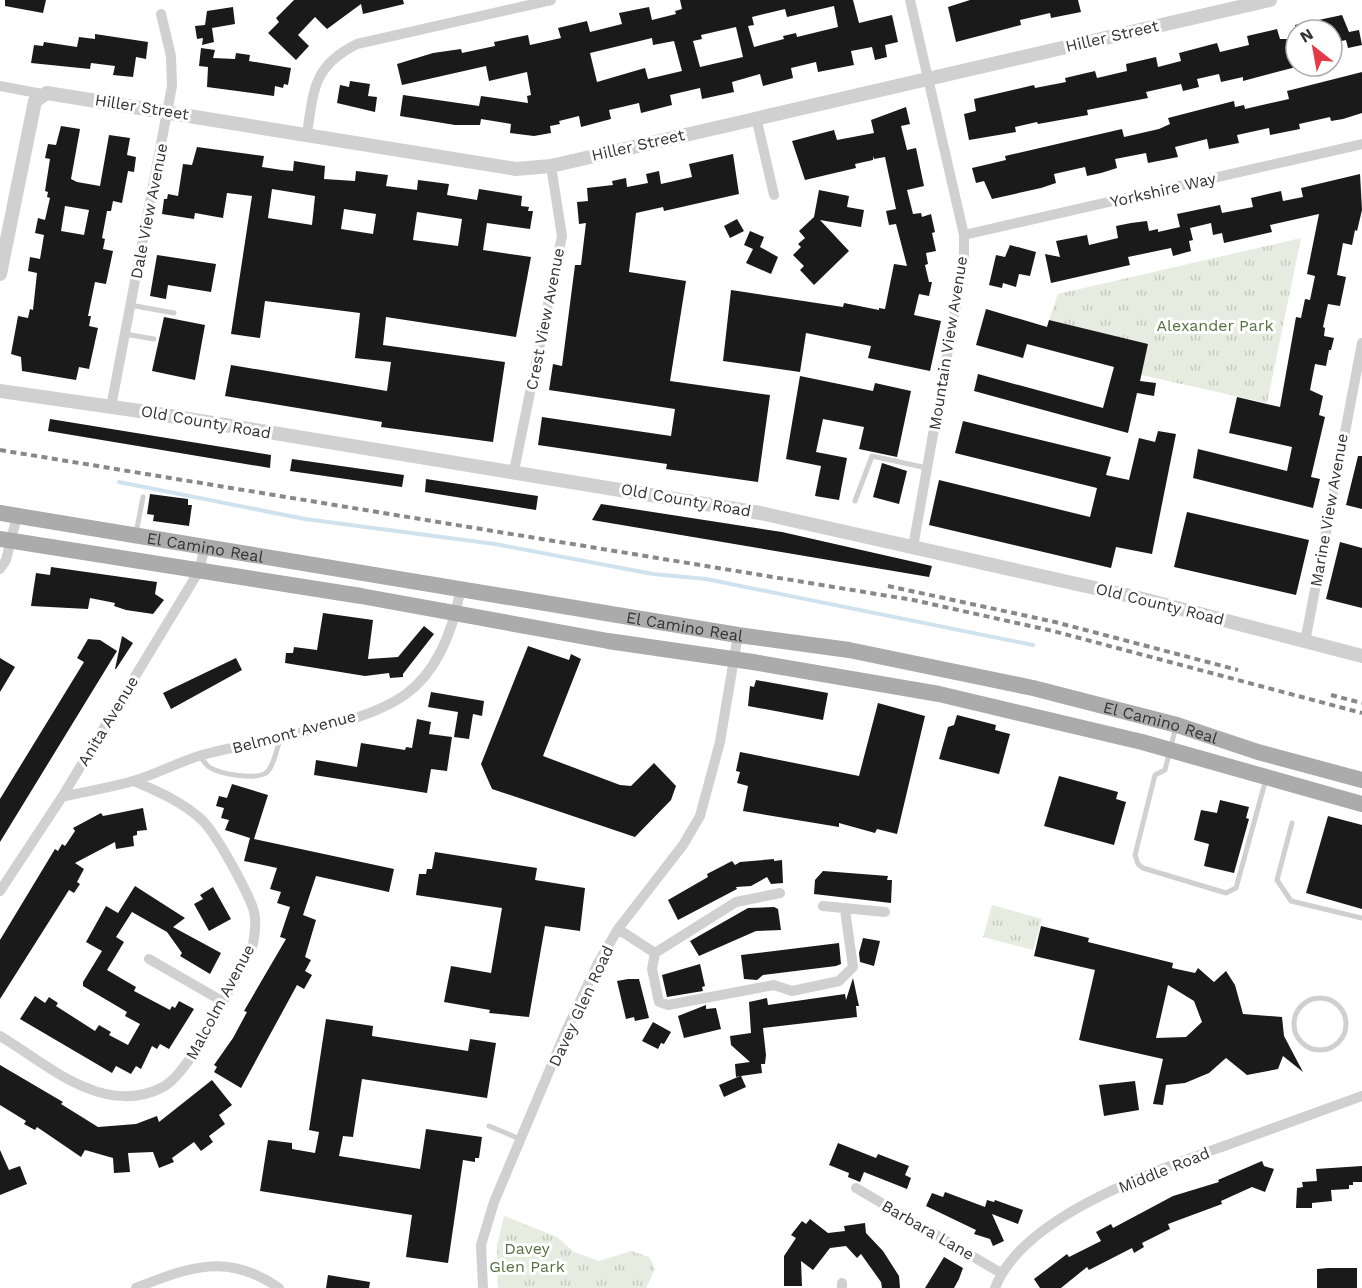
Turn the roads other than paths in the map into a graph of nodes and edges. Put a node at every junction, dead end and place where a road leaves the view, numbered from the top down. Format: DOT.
graph roads {
  1 [pos="551,0"];
  2 [pos="910,0"];
  3 [pos="1270,0"];
  4 [pos="161,14"];
  5 [pos="928,79"];
  6 [pos="0,86"];
  7 [pos="42,94"];
  8 [pos="168,111"];
  9 [pos="756,117"];
  10 [pos="307,133"];
  11 [pos="1362,144"];
  12 [pos="551,166"];
  13 [pos="774,195"];
  14 [pos="964,235"];
  15 [pos="0,274"];
  16 [pos="130,305"];
  17 [pos="174,313"];
  18 [pos="125,334"];
  19 [pos="154,339"];
  20 [pos="1362,343"];
  21 [pos="0,391"];
  22 [pos="111,407"];
  23 [pos="927,468"];
  24 [pos="514,471"];
  25 [pos="143,496"];
  26 [pos="855,501"];
  27 [pos="0,513"];
  28 [pos="17,516"];
  29 [pos="136,535"];
  30 [pos="6,540"];
  31 [pos="206,546"];
  32 [pos="913,547"];
  33 [pos="0,569"];
  34 [pos="199,571"];
  35 [pos="461,587"];
  36 [pos="457,612"];
  37 [pos="738,634"];
  38 [pos="1305,642"];
  39 [pos="1362,656"];
  40 [pos="734,660"];
  41 [pos="1177,725"];
  42 [pos="280,737"];
  43 [pos="1170,749"];
  44 [pos="200,756"];
  45 [pos="1267,777"];
  46 [pos="1362,780"];
  47 [pos="134,781"];
  48 [pos="62,797"];
  49 [pos="1362,804"];
  50 [pos="1292,823"];
  51 [pos="0,891"];
  52 [pos="780,893"];
  53 [pos="823,906"];
  54 [pos="844,910"];
  55 [pos="885,912"];
  56 [pos="1362,918"];
  57 [pos="618,929"];
  58 [pos="655,953"];
  59 [pos="149,959"];
  60 [pos="222,1001"];
  61 [pos="1344,1014"];
  62 [pos="0,1036"];
  63 [pos="1362,1096"];
  64 [pos="489,1126"];
  65 [pos="521,1140"];
  66 [pos="856,1188"];
  67 [pos="1001,1273"];
  68 [pos="136,1288"];
  69 [pos="279,1288"];
  70 [pos="483,1288"];
  71 [pos="995,1288"];
  1 -- 10 [label="street"];
  2 -- 5 [label="street, Mountain View Avenue"];
  3 -- 5 [label="street, Hiller Street"];
  4 -- 8 [label="street, Dale View Avenue"];
  5 -- 9 [label="street, Hiller Street"];
  5 -- 14 [label="street, Mountain View Avenue"];
  6 -- 7 [label="street, Hiller Street"];
  7 -- 8 [label="street, Hiller Street"];
  7 -- 15 [label="street"];
  8 -- 10 [label="street, Hiller Street"];
  8 -- 16 [label="street, Dale View Avenue"];
  9 -- 12 [label="street, Hiller Street"];
  9 -- 13 [label="street"];
  10 -- 12 [label="street, Hiller Street"];
  11 -- 14 [label="street, Yorkshire Way"];
  12 -- 24 [label="street, Crest View Avenue"];
  14 -- 23 [label="street, Mountain View Avenue"];
  16 -- 17 [label="lane"];
  16 -- 18 [label="street, Dale View Avenue"];
  18 -- 19 [label="lane"];
  18 -- 22 [label="street, Dale View Avenue"];
  20 -- 38 [label="street, Marine View Avenue"];
  21 -- 22 [label="street, Old County Road"];
  22 -- 24 [label="street, Old County Road"];
  23 -- 26 [label="lane"];
  23 -- 32 [label="street, Mountain View Avenue"];
  24 -- 32 [label="street, Old County Road"];
  25 -- 29 [label="lane"];
  27 -- 28 [label="main road, El Camino Real"];
  28 -- 29 [label="main road, El Camino Real"];
  28 -- 30 [label="street"];
  29 -- 31 [label="main road, El Camino Real"];
  30 -- 33 [label="street"];
  30 -- 34 [label="main road, El Camino Real"];
  31 -- 34 [label="street, Anita Avenue"];
  31 -- 35 [label="main road, El Camino Real"];
  32 -- 38 [label="street, Old County Road"];
  34 -- 36 [label="main road, El Camino Real"];
  34 -- 48 [label="street, Anita Avenue"];
  35 -- 36 [label="street, Belmont Avenue"];
  35 -- 37 [label="main road, El Camino Real"];
  36 -- 40 [label="main road, El Camino Real"];
  36 -- 42 [label="street, Belmont Avenue"];
  37 -- 40 [label="street, Davey Glen Road"];
  37 -- 41 [label="main road, El Camino Real"];
  38 -- 39 [label="street, Old County Road"];
  40 -- 43 [label="main road, El Camino Real"];
  40 -- 57 [label="street, Davey Glen Road"];
  41 -- 43 [label="lane"];
  41 -- 46 [label="main road, El Camino Real"];
  42 -- 44 [label="street, Belmont Avenue"];
  42 -- 44 [label="lane"];
  43 -- 45 [label="main road, El Camino Real"];
  43 -- 45 [label="lane"];
  44 -- 47 [label="street, Belmont Avenue"];
  45 -- 49 [label="main road, El Camino Real"];
  47 -- 48 [label="street, Belmont Avenue"];
  47 -- 60 [label="street, Malcolm Avenue"];
  48 -- 51 [label="street, Anita Avenue"];
  50 -- 56 [label="lane"];
  52 -- 58 [label="street"];
  53 -- 54 [label="street"];
  54 -- 55 [label="street"];
  54 -- 58 [label="street"];
  57 -- 58 [label="street"];
  57 -- 65 [label="street, Davey Glen Road"];
  59 -- 60 [label="street"];
  60 -- 62 [label="street, Malcolm Avenue"];
  61 -- 61 [label="lane"];
  63 -- 67 [label="street, Middle Road"];
  64 -- 65 [label="lane"];
  65 -- 70 [label="street, Davey Glen Road"];
  66 -- 67 [label="street, Barbara Lane"];
  67 -- 71 [label="street, Middle Road"];
  68 -- 69 [label="street"];
}
